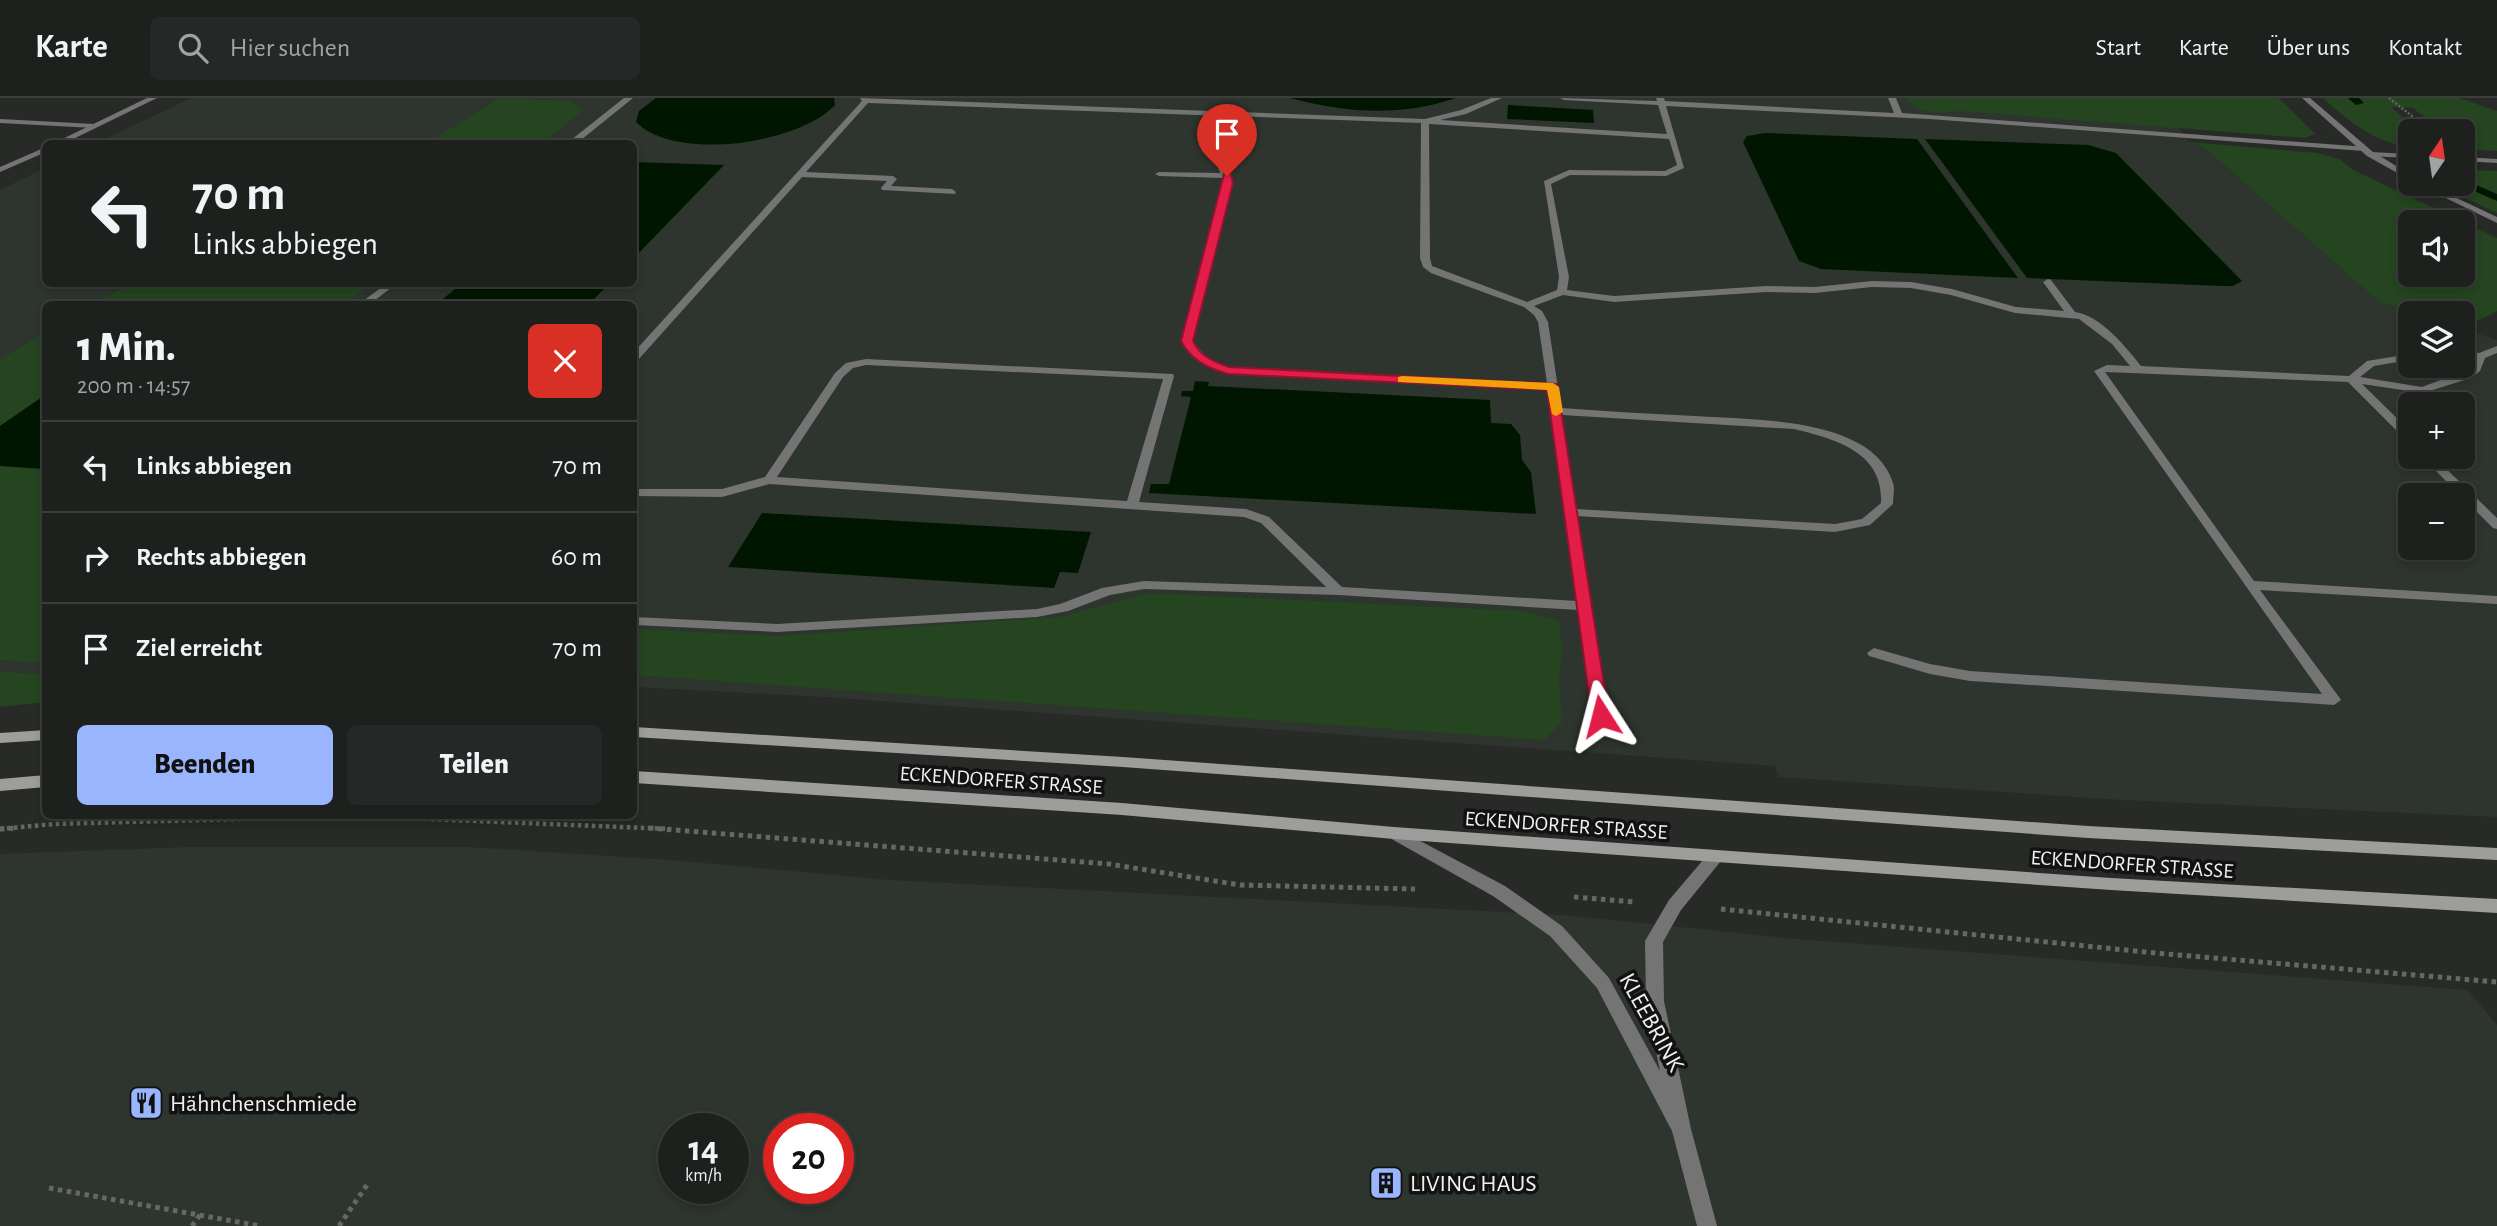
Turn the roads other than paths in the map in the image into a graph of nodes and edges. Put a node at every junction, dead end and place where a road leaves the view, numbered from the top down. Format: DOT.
graph roads {
  1 [pos="153,98"];
  2 [pos="629,98"];
  3 [pos="1498,98"];
  4 [pos="1564,98"];
  5 [pos="1892,98"];
  6 [pos="2306,98"];
  7 [pos="865,99"];
  8 [pos="1661,101"];
  9 [pos="1230,114"];
  10 [pos="1899,115"];
  11 [pos="0,121"];
  12 [pos="1425,121"];
  13 [pos="94,126"];
  14 [pos="1672,137"];
  15 [pos="64,140"];
  16 [pos="575,140"];
  17 [pos="42,151"];
  18 [pos="2367,152"];
  19 [pos="2398,155"];
  20 [pos="2475,160"];
  21 [pos="2497,161"];
  22 [pos="0,170"];
  23 [pos="2398,171"];
  24 [pos="799,174"];
  25 [pos="1159,174"];
  26 [pos="1227,176"];
  27 [pos="952,191"];
  28 [pos="2446,196"];
  29 [pos="2497,220"];
  30 [pos="2048,282"];
  31 [pos="387,287"];
  32 [pos="1562,292"];
  33 [pos="368,301"];
  34 [pos="1527,305"];
  35 [pos="2071,314"];
  36 [pos="2497,349"];
  37 [pos="637,355"];
  38 [pos="2475,356"];
  39 [pos="2480,356"];
  40 [pos="2398,359"];
  41 [pos="2497,365"];
  42 [pos="2138,369"];
  43 [pos="2351,379"];
  44 [pos="1553,387"];
  45 [pos="1556,411"];
  46 [pos="2398,426"];
  47 [pos="2440,469"];
  48 [pos="769,480"];
  49 [pos="637,494"];
  50 [pos="1133,503"];
  51 [pos="1570,512"];
  52 [pos="2497,525"];
  53 [pos="2250,585"];
  54 [pos="1338,592"];
  55 [pos="2497,600"];
  56 [pos="1583,606"];
  57 [pos="637,621"];
  58 [pos="1874,653"];
  59 [pos="1601,716"];
  60 [pos="637,732"];
  61 [pos="42,735"];
  62 [pos="0,738"];
  63 [pos="637,777"];
  64 [pos="42,781"];
  65 [pos="0,785"];
  66 [pos="1394,833"];
  67 [pos="2497,854"];
  68 [pos="1715,857"];
  69 [pos="2497,906"];
  70 [pos="1681,1129"];
  71 [pos="1707,1226"];
  1 -- 13 [label="street"];
  2 -- 16 [label="street"];
  3 -- 12 [label="street"];
  4 -- 8 [label="street"];
  5 -- 10 [label="street"];
  6 -- 18 [label="street"];
  7 -- 9 [label="street"];
  7 -- 24 [label="street"];
  8 -- 10 [label="street"];
  8 -- 14 [label="street"];
  9 -- 12 [label="street"];
  9 -- 26 [label="street"];
  10 -- 18 [label="street"];
  11 -- 13 [label="street"];
  12 -- 14 [label="street"];
  12 -- 34 [label="street"];
  13 -- 15 [label="street"];
  14 -- 32 [label="street"];
  17 -- 22 [label="street"];
  18 -- 19 [label="street"];
  18 -- 23 [label="street"];
  20 -- 21 [label="street"];
  24 -- 27 [label="street"];
  24 -- 37 [label="street"];
  25 -- 26 [label="street"];
  26 -- 44 [label="street"];
  28 -- 29 [label="street"];
  30 -- 35 [label="street"];
  31 -- 33 [label="street"];
  32 -- 34 [label="street"];
  32 -- 35 [label="street"];
  34 -- 44 [label="street"];
  35 -- 42 [label="street"];
  36 -- 39 [label="street"];
  38 -- 39 [label="street"];
  39 -- 41 [label="street"];
  39 -- 43 [label="street"];
  40 -- 43 [label="street"];
  42 -- 43 [label="street"];
  42 -- 53 [label="street"];
  43 -- 46 [label="street"];
  44 -- 45 [label="street"];
  45 -- 51 [label="street"];
  45 -- 51 [label="street"];
  47 -- 52 [label="street"];
  48 -- 49 [label="street"];
  48 -- 50 [label="street"];
  48 -- 50 [label="street"];
  50 -- 54 [label="street"];
  51 -- 56 [label="street"];
  53 -- 55 [label="street"];
  53 -- 58 [label="street"];
  54 -- 56 [label="street"];
  54 -- 57 [label="street"];
  56 -- 59 [label="street"];
  60 -- 67 [label="main road, ECKENDORFER STRASSE"];
  61 -- 62 [label="main road"];
  63 -- 66 [label="main road, ECKENDORFER STRASSE"];
  64 -- 65 [label="main road"];
  66 -- 68 [label="main road, ECKENDORFER STRASSE"];
  66 -- 70 [label="street, KLEEBRINK"];
  68 -- 69 [label="main road, ECKENDORFER STRASSE"];
  68 -- 70 [label="street, KLEEBRINK"];
  70 -- 71 [label="street, KLEEBRINK"];
}
